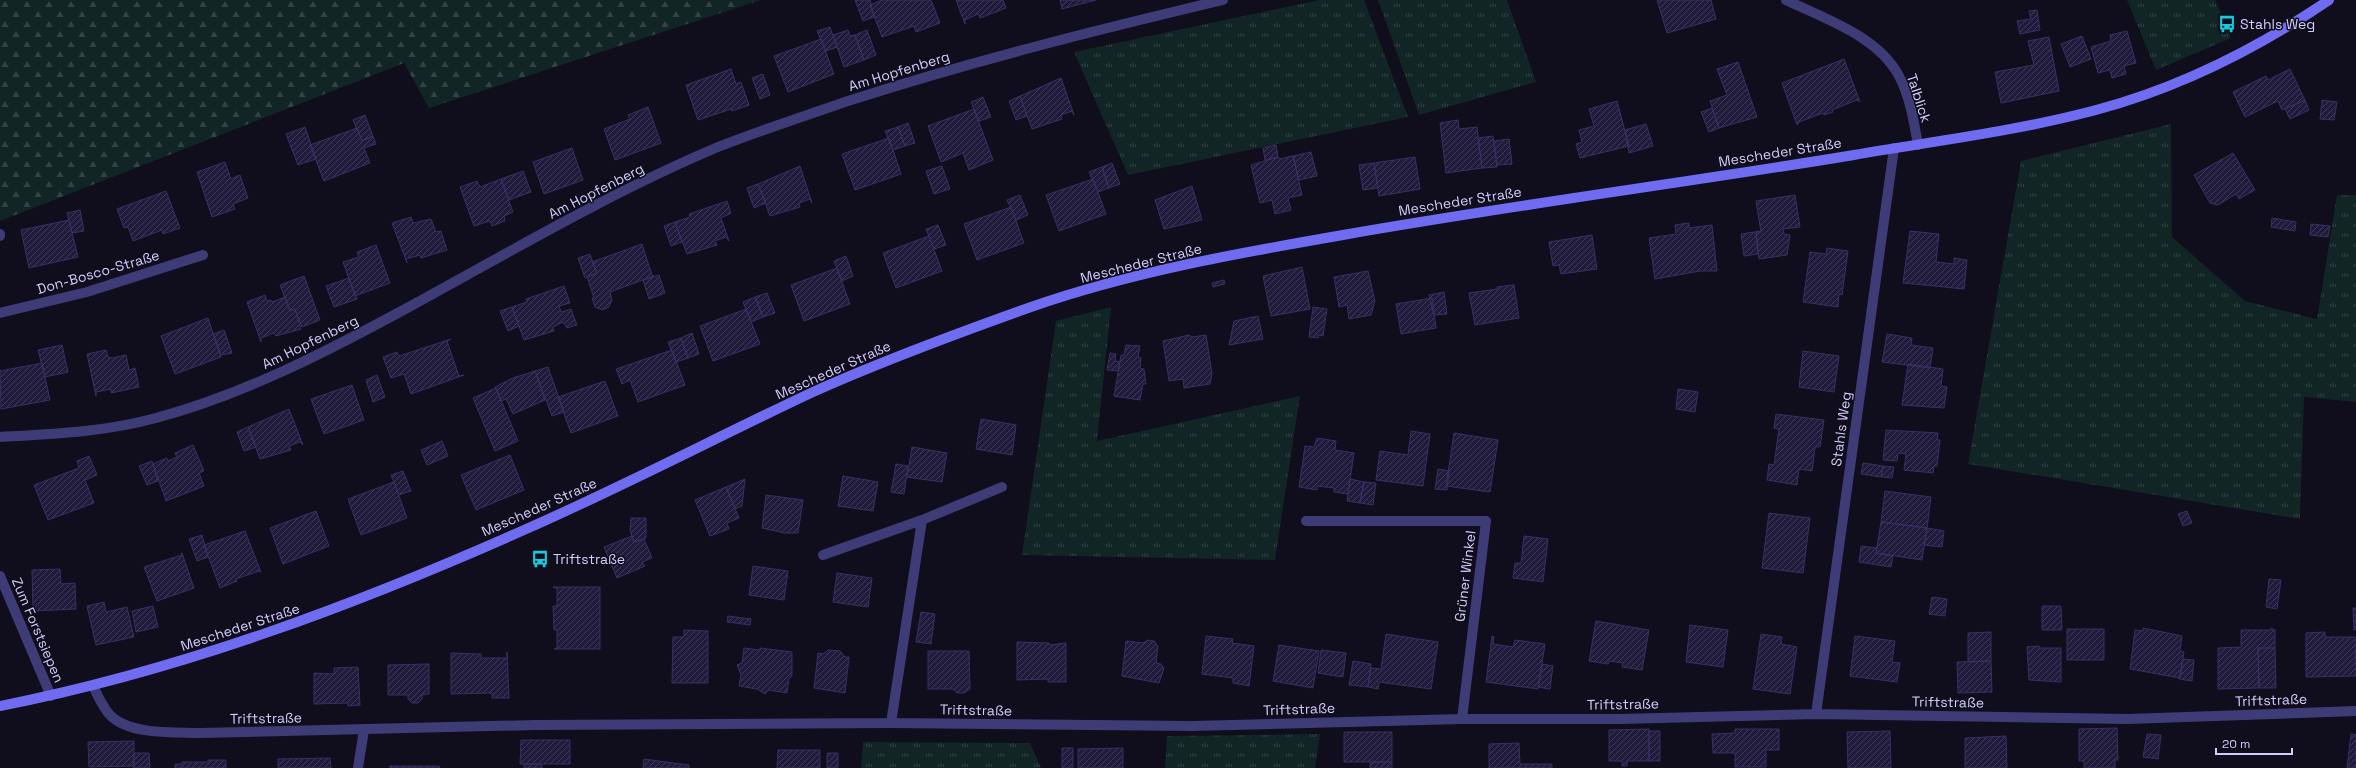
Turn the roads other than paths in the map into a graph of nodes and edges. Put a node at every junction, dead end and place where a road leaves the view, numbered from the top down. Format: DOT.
graph roads {
  1 [pos="1223,0"];
  2 [pos="1786,0"];
  3 [pos="2329,0"];
  4 [pos="1918,145"];
  5 [pos="1894,148"];
  6 [pos="203,255"];
  7 [pos="0,313"];
  8 [pos="0,437"];
  9 [pos="1002,487"];
  10 [pos="922,520"];
  11 [pos="1306,521"];
  12 [pos="824,555"];
  13 [pos="0,576"];
  14 [pos="93,686"];
  15 [pos="51,696"];
  16 [pos="0,706"];
  17 [pos="2356,711"];
  18 [pos="1816,714"];
  19 [pos="1462,719"];
  20 [pos="891,723"];
  21 [pos="364,730"];
  22 [pos="358,768"];
  1 -- 8 [label="street, Am Hopfenberg"];
  2 -- 4 [label="street, Talblick"];
  3 -- 4 [label="street, Mescheder Straße"];
  4 -- 5 [label="street, Mescheder Straße"];
  5 -- 14 [label="street, Mescheder Straße"];
  5 -- 18 [label="street, Stahls Weg"];
  6 -- 7 [label="street, Don-Bosco-Straße"];
  9 -- 10 [label="street"];
  10 -- 12 [label="street"];
  10 -- 20 [label="street"];
  11 -- 19 [label="street, Grüner Winkel"];
  13 -- 15 [label="street, Zum Forstsiepen"];
  14 -- 15 [label="street, Mescheder Straße"];
  14 -- 21 [label="street, Triftstraße"];
  15 -- 16 [label="street, Mescheder Straße"];
  17 -- 18 [label="street, Triftstraße"];
  18 -- 19 [label="street, Triftstraße"];
  19 -- 20 [label="street, Triftstraße"];
  20 -- 21 [label="street, Triftstraße"];
  21 -- 22 [label="street"];
}
